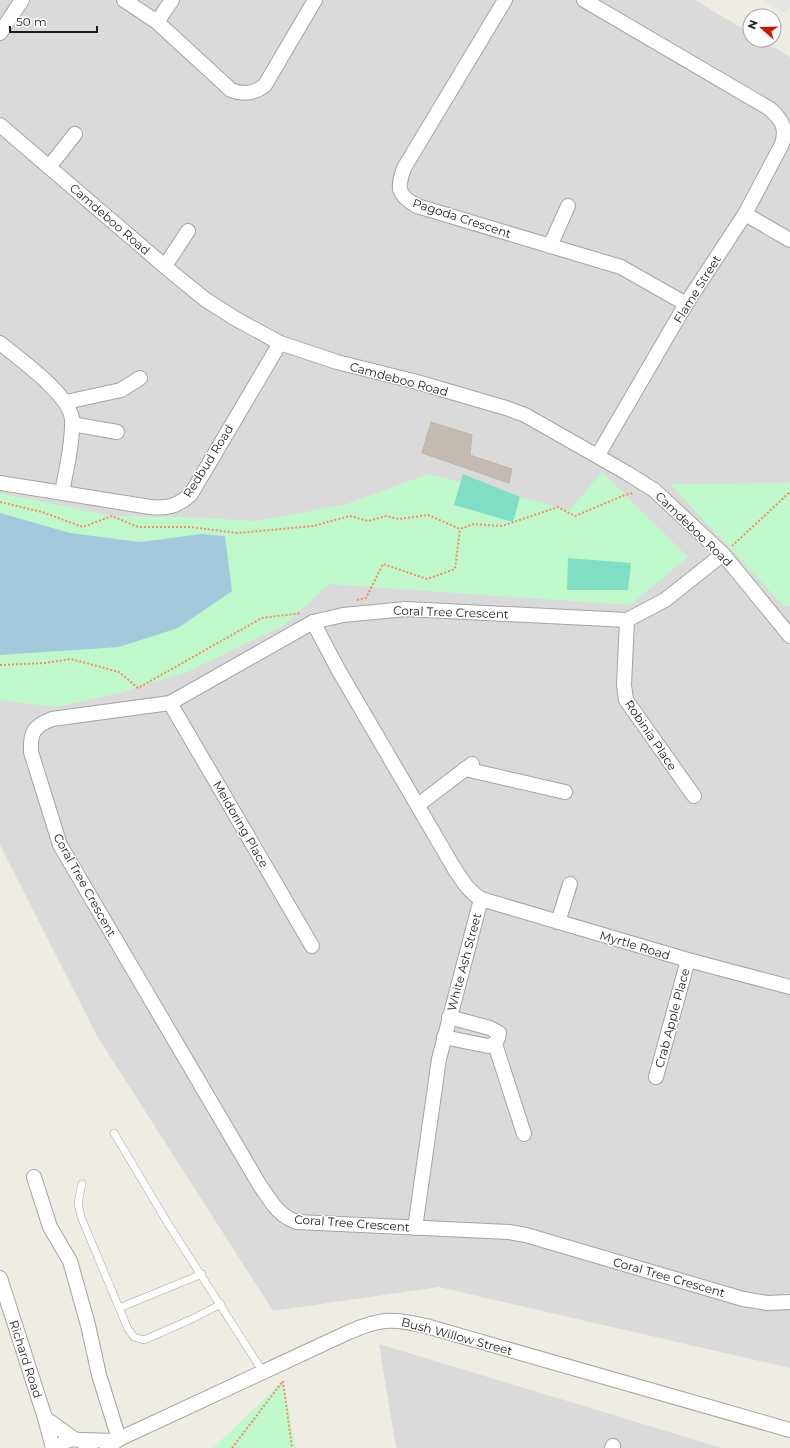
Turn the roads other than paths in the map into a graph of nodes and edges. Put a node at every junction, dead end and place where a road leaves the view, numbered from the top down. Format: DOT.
graph roads {
  1 [pos="22,0"];
  2 [pos="124,0"];
  3 [pos="172,0"];
  4 [pos="315,0"];
  5 [pos="505,0"];
  6 [pos="584,0"];
  7 [pos="158,22"];
  8 [pos="0,33"];
  9 [pos="0,125"];
  10 [pos="75,134"];
  11 [pos="49,167"];
  12 [pos="568,206"];
  13 [pos="745,214"];
  14 [pos="188,231"];
  15 [pos="790,240"];
  16 [pos="550,246"];
  17 [pos="165,266"];
  18 [pos="686,304"];
  19 [pos="0,343"];
  20 [pos="280,343"];
  21 [pos="140,378"];
  22 [pos="66,402"];
  23 [pos="72,424"];
  24 [pos="117,432"];
  25 [pos="598,455"];
  26 [pos="0,483"];
  27 [pos="62,493"];
  28 [pos="723,554"];
  29 [pos="627,620"];
  30 [pos="313,622"];
  31 [pos="790,636"];
  32 [pos="170,703"];
  33 [pos="565,792"];
  34 [pos="694,796"];
  35 [pos="418,805"];
  36 [pos="570,884"];
  37 [pos="481,899"];
  38 [pos="558,922"];
  39 [pos="312,946"];
  40 [pos="688,960"];
  41 [pos="790,987"];
  42 [pos="449,1017"];
  43 [pos="444,1037"];
  44 [pos="495,1044"];
  45 [pos="656,1077"];
  46 [pos="114,1133"];
  47 [pos="524,1134"];
  48 [pos="34,1177"];
  49 [pos="82,1184"];
  50 [pos="415,1228"];
  51 [pos="202,1274"];
  52 [pos="0,1278"];
  53 [pos="790,1302"];
  54 [pos="221,1304"];
  55 [pos="120,1308"];
  56 [pos="263,1372"];
  57 [pos="45,1418"];
  58 [pos="790,1430"];
  59 [pos="82,1442"];
  60 [pos="114,1442"];
  61 [pos="53,1448"];
  62 [pos="57,1448"];
  1 -- 8 [label="street"];
  2 -- 7 [label="street"];
  3 -- 7 [label="street"];
  4 -- 7 [label="street"];
  5 -- 16 [label="street, Pagoda Crescent"];
  6 -- 13 [label="street, Flame Street"];
  9 -- 11 [label="street, Camdeboo Road"];
  10 -- 11 [label="street"];
  11 -- 17 [label="street, Camdeboo Road"];
  12 -- 16 [label="street"];
  13 -- 15 [label="street"];
  13 -- 18 [label="street, Flame Street"];
  14 -- 17 [label="street"];
  16 -- 18 [label="street, Pagoda Crescent"];
  17 -- 20 [label="street, Camdeboo Road"];
  18 -- 25 [label="street, Flame Street"];
  19 -- 22 [label="street"];
  20 -- 25 [label="street, Camdeboo Road"];
  20 -- 27 [label="street, Redbud Road"];
  21 -- 22 [label="street"];
  22 -- 23 [label="street"];
  23 -- 24 [label="street"];
  23 -- 27 [label="street"];
  25 -- 28 [label="street, Camdeboo Road"];
  26 -- 27 [label="street, Redbud Road"];
  28 -- 29 [label="street"];
  28 -- 31 [label="street, Camdeboo Road"];
  29 -- 30 [label="street, Coral Tree Crescent"];
  29 -- 34 [label="street, Robinia Place"];
  30 -- 32 [label="street, Coral Tree Crescent"];
  30 -- 35 [label="street, White Ash Street"];
  32 -- 39 [label="street, Meidoring Place"];
  32 -- 50 [label="street, Coral Tree Crescent"];
  33 -- 35 [label="street"];
  35 -- 37 [label="street, White Ash Street"];
  36 -- 38 [label="street"];
  37 -- 38 [label="street, Myrtle Road"];
  37 -- 42 [label="street, White Ash Street"];
  38 -- 40 [label="street, Myrtle Road"];
  40 -- 41 [label="street, Myrtle Road"];
  40 -- 45 [label="street, Crab Apple Place"];
  42 -- 43 [label="street, White Ash Street"];
  42 -- 44 [label="street"];
  43 -- 44 [label="street"];
  43 -- 50 [label="street, White Ash Street"];
  44 -- 47 [label="street"];
  46 -- 51 [label="lane"];
  48 -- 60 [label="street"];
  49 -- 55 [label="lane"];
  50 -- 53 [label="street, Coral Tree Crescent"];
  51 -- 54 [label="lane"];
  51 -- 55 [label="lane"];
  52 -- 57 [label="street, Richard Road"];
  54 -- 55 [label="lane"];
  54 -- 56 [label="lane"];
  56 -- 58 [label="street, Bush Willow Street"];
  56 -- 60 [label="street, Bush Willow Street"];
  57 -- 59 [label="street"];
  57 -- 61 [label="street, Richard Road"];
  59 -- 60 [label="street, Bush Willow Street"];
  59 -- 62 [label="street"];
}
